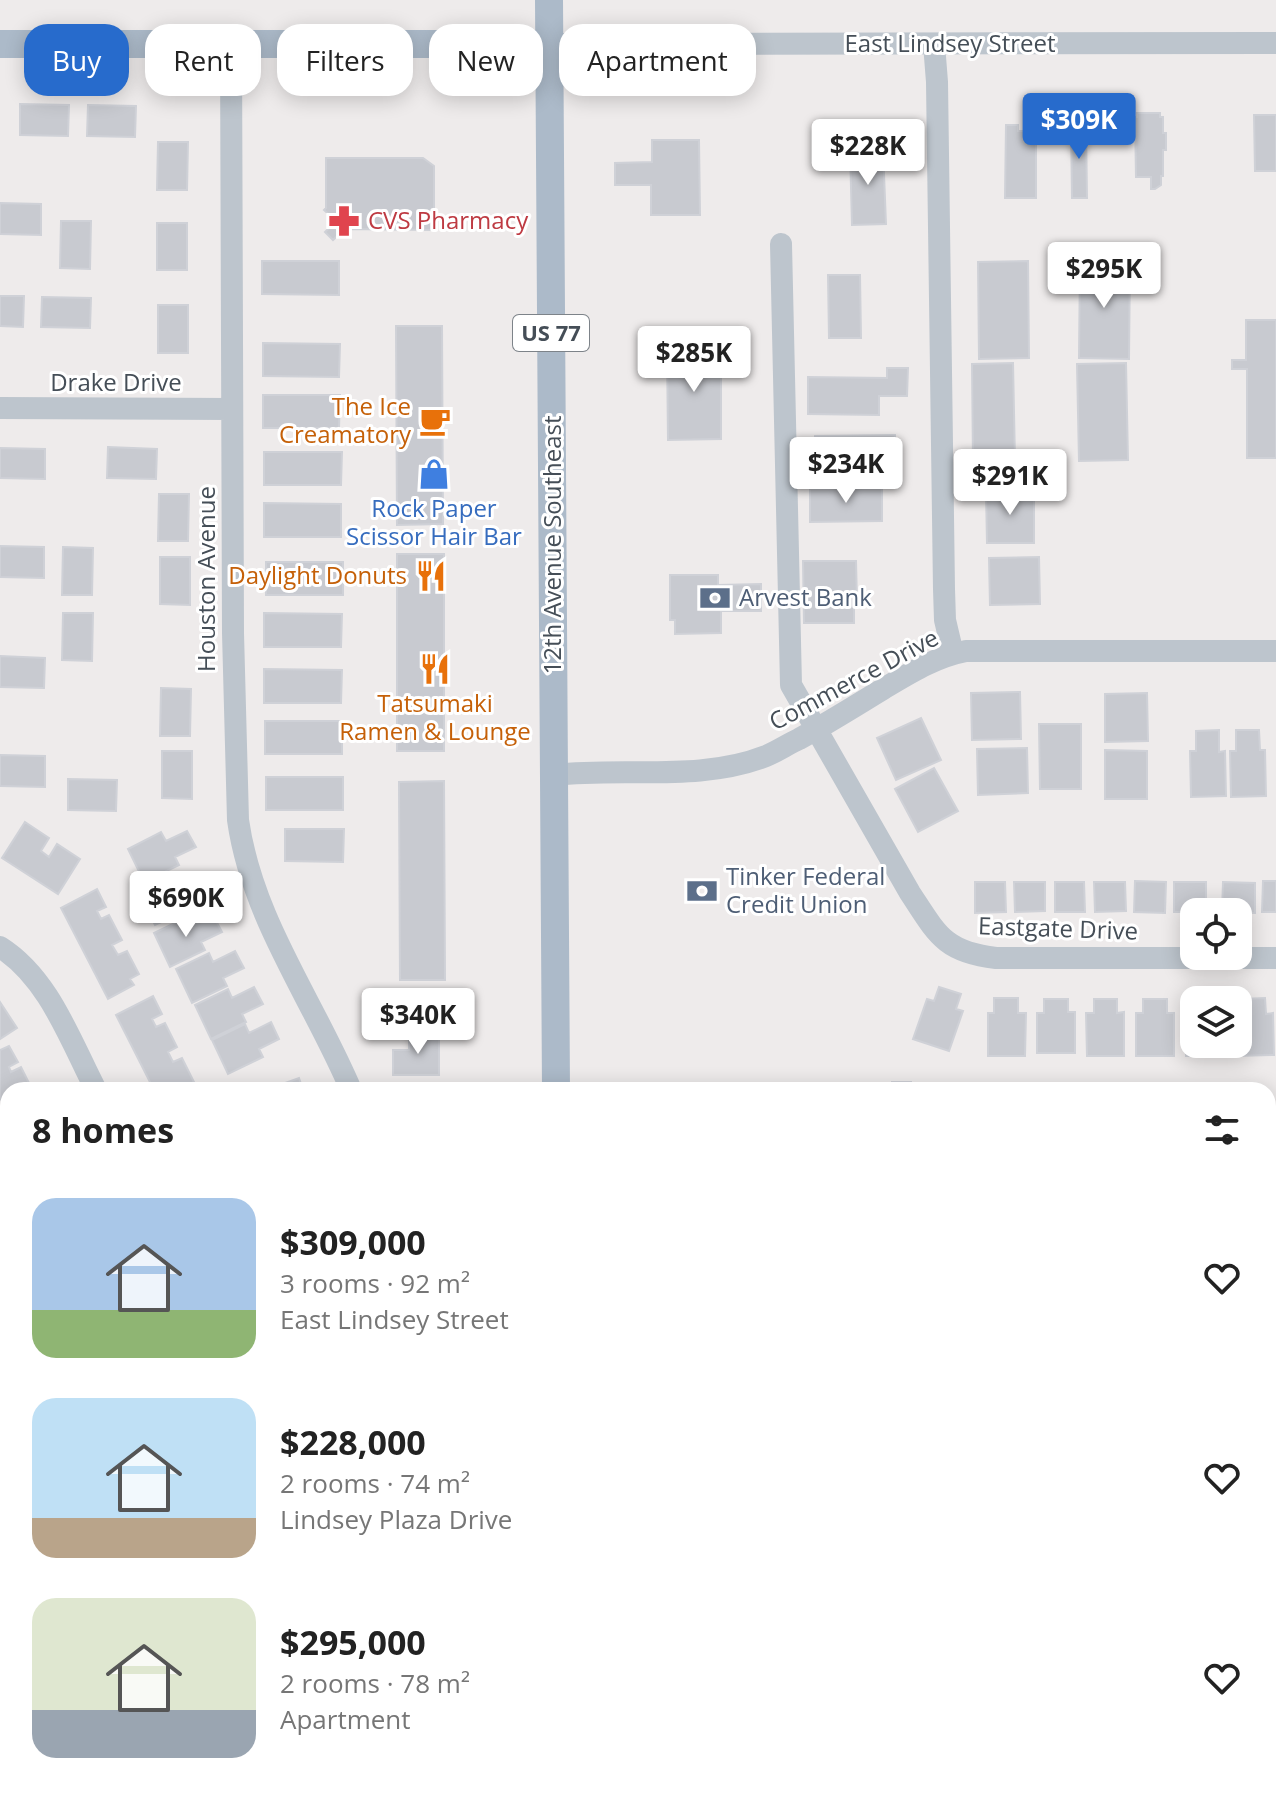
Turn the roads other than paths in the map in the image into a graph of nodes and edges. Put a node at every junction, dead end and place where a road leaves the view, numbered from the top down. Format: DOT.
graph roads {
  1 [pos="549,0"];
  2 [pos="1276,43"];
  3 [pos="0,44"];
  4 [pos="145,44"];
  5 [pos="261,44"];
  6 [pos="549,44"];
  7 [pos="934,44"];
  8 [pos="231,96"];
  9 [pos="781,244"];
  10 [pos="0,408"];
  11 [pos="232,409"];
  12 [pos="1276,651"];
  13 [pos="953,654"];
  14 [pos="817,729"];
  15 [pos="555,775"];
  16 [pos="0,947"];
  17 [pos="1276,958"];
  18 [pos="92,1082"];
  19 [pos="348,1082"];
  20 [pos="556,1082"];
  1 -- 6 [label="main road, 12th Avenue Southeast / US 77"];
  2 -- 7 [label="street, East Lindsey Street"];
  3 -- 4 [label="main road, East Lindsey Street"];
  5 -- 6 [label="main road, East Lindsey Street"];
  6 -- 7 [label="street, East Lindsey Street"];
  6 -- 15 [label="main road, 12th Avenue Southeast / US 77"];
  7 -- 13 [label="street"];
  8 -- 11 [label="street, Houston Avenue"];
  9 -- 14 [label="street, Eastgate Drive"];
  10 -- 11 [label="street, Drake Drive"];
  11 -- 19 [label="street, Houston Avenue"];
  12 -- 13 [label="street, Commerce Drive"];
  13 -- 14 [label="street, Commerce Drive"];
  14 -- 15 [label="street, Commerce Drive"];
  14 -- 17 [label="street, Eastgate Drive"];
  15 -- 20 [label="main road, 12th Avenue Southeast / US 77"];
  16 -- 18 [label="street"];
}
